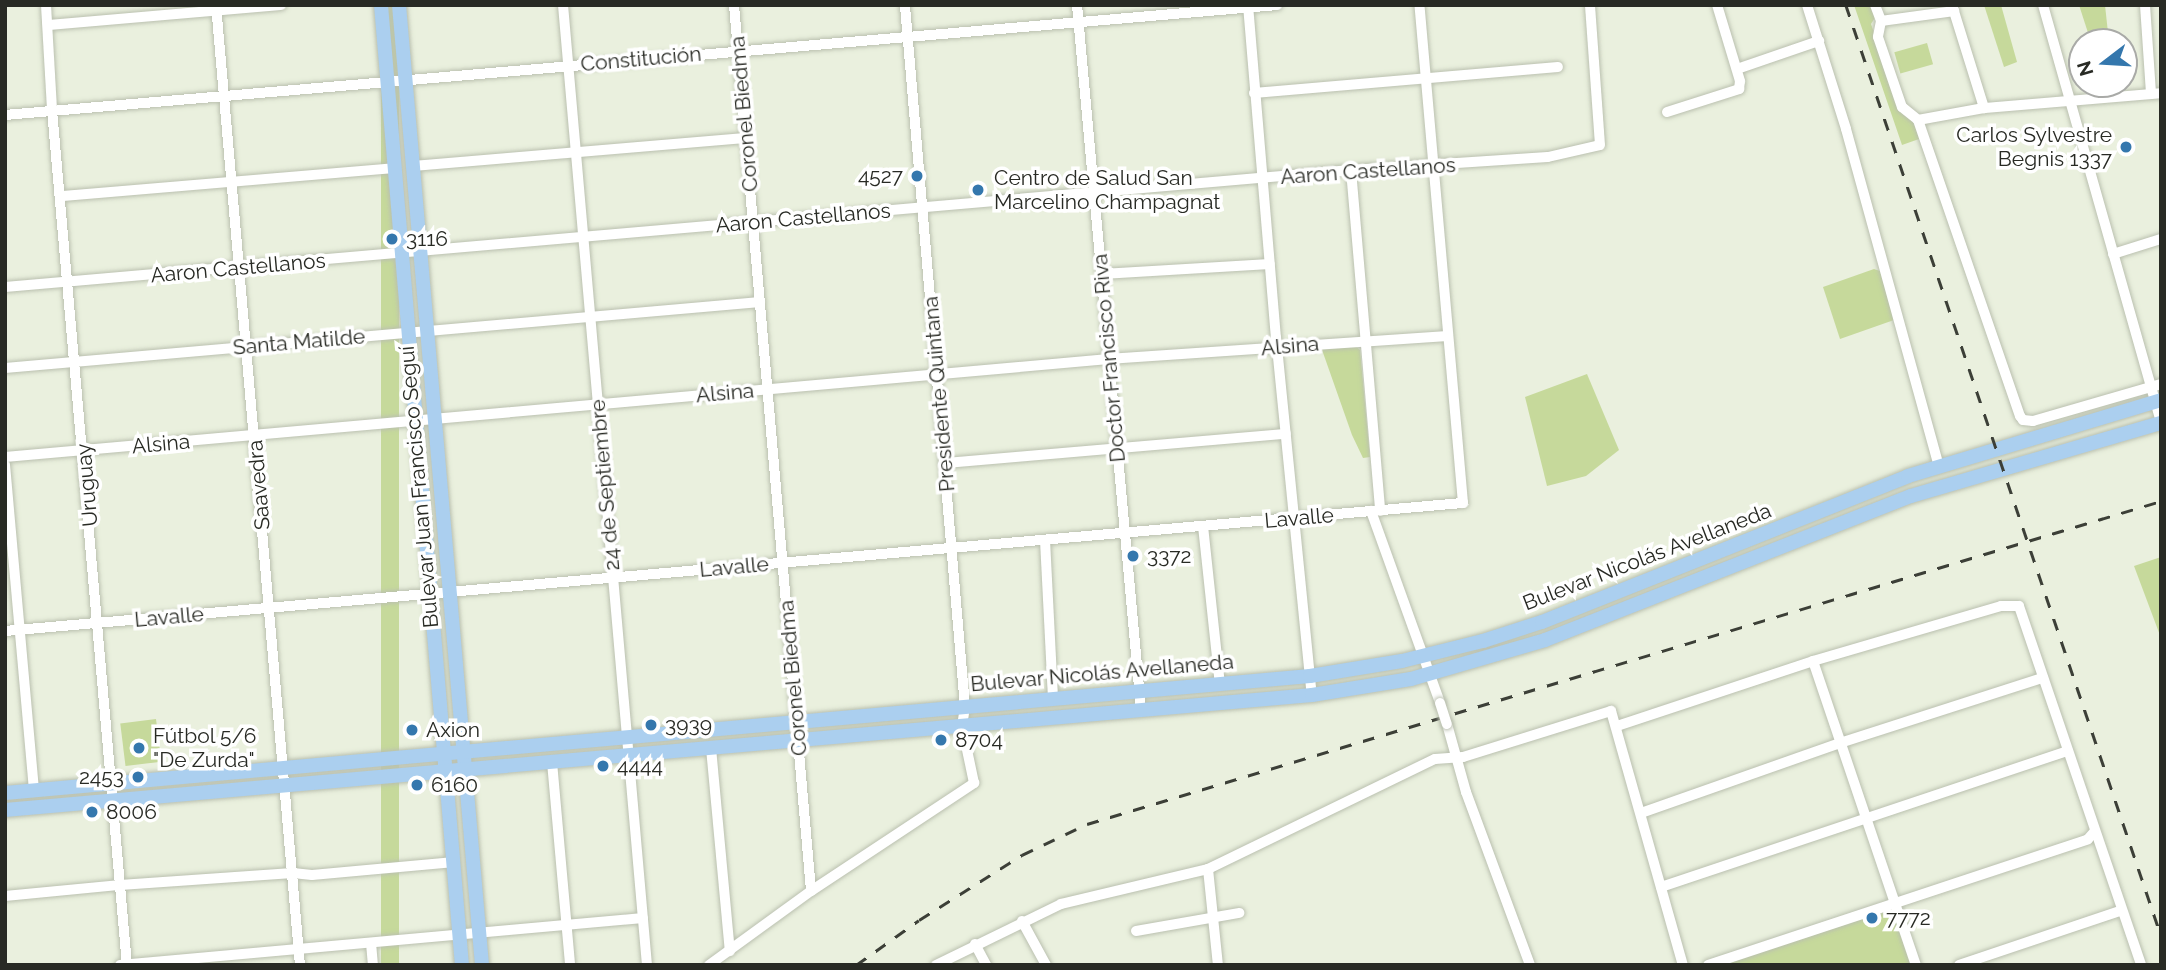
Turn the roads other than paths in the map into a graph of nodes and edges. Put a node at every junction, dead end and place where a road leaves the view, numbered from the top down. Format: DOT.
graph roads {
  1 [pos="46,5"];
  2 [pos="281,5"];
  3 [pos="381,5"];
  4 [pos="399,5"];
  5 [pos="563,5"];
  6 [pos="734,5"];
  7 [pos="905,5"];
  8 [pos="1077,5"];
  9 [pos="1277,5"];
  10 [pos="1419,5"];
  11 [pos="1590,5"];
  12 [pos="1717,5"];
  13 [pos="1807,5"];
  14 [pos="1875,5"];
  15 [pos="2043,5"];
  16 [pos="2145,5"];
  17 [pos="1248,6"];
  18 [pos="216,8"];
  19 [pos="1953,8"];
  20 [pos="1079,22"];
  21 [pos="1881,22"];
  22 [pos="48,25"];
  23 [pos="908,37"];
  24 [pos="1819,41"];
  25 [pos="738,51"];
  26 [pos="568,66"];
  27 [pos="1558,67"];
  28 [pos="1737,69"];
  29 [pos="1427,78"];
  30 [pos="405,81"];
  31 [pos="388,83"];
  32 [pos="1254,93"];
  33 [pos="2156,94"];
  34 [pos="224,97"];
  35 [pos="2071,99"];
  36 [pos="1983,108"];
  37 [pos="52,110"];
  38 [pos="1667,112"];
  39 [pos="5,115"];
  40 [pos="1918,120"];
  41 [pos="746,138"];
  42 [pos="575,152"];
  43 [pos="412,166"];
  44 [pos="1434,166"];
  45 [pos="395,168"];
  46 [pos="1352,170"];
  47 [pos="1263,179"];
  48 [pos="232,182"];
  49 [pos="1095,192"];
  50 [pos="62,196"];
  51 [pos="922,208"];
  52 [pos="753,222"];
  53 [pos="583,237"];
  54 [pos="2161,239"];
  55 [pos="420,252"];
  56 [pos="402,253"];
  57 [pos="2113,254"];
  58 [pos="1270,264"];
  59 [pos="240,269"];
  60 [pos="1102,274"];
  61 [pos="70,282"];
  62 [pos="5,287"];
  63 [pos="760,302"];
  64 [pos="590,317"];
  65 [pos="427,331"];
  66 [pos="409,333"];
  67 [pos="1446,336"];
  68 [pos="1365,340"];
  69 [pos="247,347"];
  70 [pos="1277,347"];
  71 [pos="1109,359"];
  72 [pos="76,362"];
  73 [pos="5,368"];
  74 [pos="937,374"];
  75 [pos="768,390"];
  76 [pos="2157,393"];
  77 [pos="598,405"];
  78 [pos="434,419"];
  79 [pos="416,421"];
  80 [pos="2161,423"];
  81 [pos="1286,434"];
  82 [pos="255,435"];
  83 [pos="1117,449"];
  84 [pos="84,450"];
  85 [pos="5,457"];
  86 [pos="944,463"];
  87 [pos="5,465"];
  88 [pos="1939,467"];
  89 [pos="1376,511"];
  90 [pos="1293,518"];
  91 [pos="1203,526"];
  92 [pos="1125,533"];
  93 [pos="1045,540"];
  94 [pos="951,548"];
  95 [pos="783,563"];
  96 [pos="613,578"];
  97 [pos="449,592"];
  98 [pos="431,593"];
  99 [pos="270,608"];
  100 [pos="98,623"];
  101 [pos="19,630"];
  102 [pos="5,631"];
  103 [pos="1423,656"];
  104 [pos="1813,661"];
  105 [pos="1429,675"];
  106 [pos="1310,676"];
  107 [pos="2043,678"];
  108 [pos="1220,684"];
  109 [pos="1139,691"];
  110 [pos="1312,695"];
  111 [pos="1053,699"];
  112 [pos="965,707"];
  113 [pos="1141,710"];
  114 [pos="796,722"];
  115 [pos="962,726"];
  116 [pos="1617,726"];
  117 [pos="627,737"];
  118 [pos="798,740"];
  119 [pos="1840,743"];
  120 [pos="711,748"];
  121 [pos="2068,751"];
  122 [pos="463,752"];
  123 [pos="445,753"];
  124 [pos="629,755"];
  125 [pos="1456,759"];
  126 [pos="552,762"];
  127 [pos="285,768"];
  128 [pos="465,769"];
  129 [pos="446,771"];
  130 [pos="112,783"];
  131 [pos="286,785"];
  132 [pos="34,790"];
  133 [pos="5,793"];
  134 [pos="113,801"];
  135 [pos="5,810"];
  136 [pos="1641,813"];
  137 [pos="1866,818"];
  138 [pos="2094,832"];
  139 [pos="454,862"];
  140 [pos="1208,869"];
  141 [pos="293,873"];
  142 [pos="120,885"];
  143 [pos="1661,887"];
  144 [pos="811,891"];
  145 [pos="5,896"];
  146 [pos="1895,903"];
  147 [pos="2122,909"];
  148 [pos="1240,913"];
  149 [pos="1214,915"];
  150 [pos="643,918"];
  151 [pos="1021,921"];
  152 [pos="567,924"];
  153 [pos="1136,931"];
  154 [pos="479,932"];
  155 [pos="459,933"];
  156 [pos="372,943"];
  157 [pos="975,943"];
  158 [pos="298,949"];
  159 [pos="730,951"];
  160 [pos="127,964"];
  161 [pos="120,965"];
  162 [pos="300,965"];
  163 [pos="373,965"];
  164 [pos="462,965"];
  165 [pos="482,965"];
  166 [pos="570,965"];
  167 [pos="647,965"];
  168 [pos="709,965"];
  169 [pos="936,965"];
  170 [pos="986,965"];
  171 [pos="1046,965"];
  172 [pos="1218,965"];
  173 [pos="1530,965"];
  174 [pos="1683,965"];
  175 [pos="1708,965"];
  176 [pos="1916,965"];
  177 [pos="1959,965"];
  178 [pos="2141,965"];
  1 -- 22 [label="street, Uruguay"];
  2 -- 18 [label="street"];
  3 -- 31 [label="main road, Bulevar Juan Francisco Seguí"];
  4 -- 30 [label="main road, Bulevar Juan Francisco Seguí"];
  5 -- 26 [label="street, 24 de Septiembre"];
  6 -- 25 [label="street, Coronel Biedma"];
  7 -- 23 [label="street, Presidente Quintana"];
  8 -- 20 [label="street, Doctor Francisco Riva"];
  9 -- 17 [label="street, Constitución"];
  10 -- 29 [label="street"];
  11 -- 44 [label="street, Aaron Castellanos"];
  12 -- 28 [label="street"];
  13 -- 24 [label="street"];
  14 -- 21 [label="street"];
  15 -- 35 [label="street"];
  16 -- 33 [label="street"];
  17 -- 20 [label="street, Constitución"];
  17 -- 32 [label="street"];
  18 -- 22 [label="street"];
  18 -- 34 [label="street, Saavedra"];
  19 -- 21 [label="street"];
  19 -- 36 [label="street"];
  20 -- 23 [label="street, Constitución"];
  20 -- 49 [label="street, Doctor Francisco Riva"];
  21 -- 40 [label="street"];
  22 -- 37 [label="street, Uruguay"];
  23 -- 25 [label="street, Constitución"];
  23 -- 51 [label="street, Presidente Quintana"];
  24 -- 28 [label="street"];
  24 -- 88 [label="street"];
  25 -- 26 [label="street, Constitución"];
  25 -- 41 [label="street, Coronel Biedma"];
  26 -- 30 [label="street, Constitución"];
  26 -- 42 [label="street, 24 de Septiembre"];
  27 -- 29 [label="street"];
  28 -- 38 [label="street"];
  29 -- 32 [label="street"];
  29 -- 44 [label="street"];
  30 -- 31 [label="street, Constitución"];
  30 -- 43 [label="main road, Bulevar Juan Francisco Seguí"];
  31 -- 34 [label="street, Constitución"];
  31 -- 45 [label="main road, Bulevar Juan Francisco Seguí"];
  32 -- 47 [label="street"];
  33 -- 35 [label="street"];
  34 -- 37 [label="street, Constitución"];
  34 -- 48 [label="street, Saavedra"];
  35 -- 36 [label="street"];
  35 -- 57 [label="street"];
  36 -- 40 [label="street"];
  37 -- 39 [label="street, Constitución"];
  37 -- 50 [label="street, Uruguay"];
  40 -- 76 [label="street"];
  41 -- 42 [label="street"];
  41 -- 52 [label="street, Coronel Biedma"];
  42 -- 43 [label="street"];
  42 -- 53 [label="street, 24 de Septiembre"];
  43 -- 55 [label="main road, Bulevar Juan Francisco Seguí"];
  44 -- 46 [label="street, Aaron Castellanos"];
  44 -- 67 [label="street"];
  45 -- 48 [label="street"];
  45 -- 56 [label="main road, Bulevar Juan Francisco Seguí"];
  46 -- 47 [label="street, Aaron Castellanos"];
  46 -- 68 [label="street"];
  47 -- 49 [label="street, Aaron Castellanos"];
  47 -- 58 [label="street"];
  48 -- 50 [label="street"];
  48 -- 59 [label="street, Saavedra"];
  49 -- 51 [label="street, Aaron Castellanos"];
  49 -- 60 [label="street, Doctor Francisco Riva"];
  50 -- 61 [label="street, Uruguay"];
  51 -- 52 [label="street, Aaron Castellanos"];
  51 -- 74 [label="street, Presidente Quintana"];
  52 -- 53 [label="street, Aaron Castellanos"];
  52 -- 63 [label="street, Coronel Biedma"];
  53 -- 55 [label="street, Aaron Castellanos"];
  53 -- 64 [label="street, 24 de Septiembre"];
  54 -- 57 [label="street"];
  55 -- 56 [label="street, Aaron Castellanos"];
  55 -- 65 [label="main road, Bulevar Juan Francisco Seguí"];
  56 -- 59 [label="street, Aaron Castellanos"];
  56 -- 66 [label="main road, Bulevar Juan Francisco Seguí"];
  57 -- 76 [label="street"];
  58 -- 60 [label="street"];
  58 -- 70 [label="street"];
  59 -- 61 [label="street, Aaron Castellanos"];
  59 -- 69 [label="street, Saavedra"];
  60 -- 71 [label="street, Doctor Francisco Riva"];
  61 -- 62 [label="street, Aaron Castellanos"];
  61 -- 72 [label="street, Uruguay"];
  63 -- 64 [label="street, Santa Matilde"];
  63 -- 75 [label="street, Coronel Biedma"];
  64 -- 65 [label="street, Santa Matilde"];
  64 -- 77 [label="street, 24 de Septiembre"];
  65 -- 66 [label="street, Santa Matilde"];
  65 -- 78 [label="main road, Bulevar Juan Francisco Seguí"];
  66 -- 69 [label="street, Santa Matilde"];
  66 -- 79 [label="main road, Bulevar Juan Francisco Seguí"];
  67 -- 68 [label="street, Alsina"];
  67 -- 89 [label="street, Lavalle"];
  68 -- 70 [label="street, Alsina"];
  68 -- 89 [label="street"];
  69 -- 72 [label="street, Santa Matilde"];
  69 -- 82 [label="street, Saavedra"];
  70 -- 71 [label="street, Alsina"];
  70 -- 81 [label="street"];
  71 -- 74 [label="street, Alsina"];
  71 -- 83 [label="street, Doctor Francisco Riva"];
  72 -- 73 [label="street, Santa Matilde"];
  72 -- 84 [label="street, Uruguay"];
  74 -- 75 [label="street, Alsina"];
  74 -- 86 [label="street, Presidente Quintana"];
  75 -- 77 [label="street, Alsina"];
  75 -- 95 [label="street, Coronel Biedma"];
  76 -- 80 [label="street"];
  76 -- 88 [label="main road, Bulevar Nicolás Avellaneda"];
  77 -- 78 [label="street, Alsina"];
  77 -- 96 [label="street, 24 de Septiembre"];
  78 -- 79 [label="street, Alsina"];
  78 -- 97 [label="main road, Bulevar Juan Francisco Seguí"];
  79 -- 82 [label="street, Alsina"];
  79 -- 98 [label="main road, Bulevar Juan Francisco Seguí"];
  80 -- 105 [label="main road, Bulevar Nicolás Avellaneda"];
  81 -- 83 [label="street"];
  81 -- 90 [label="street"];
  82 -- 84 [label="street, Alsina"];
  82 -- 99 [label="street, Saavedra"];
  83 -- 86 [label="street"];
  83 -- 92 [label="street, Doctor Francisco Riva"];
  84 -- 85 [label="street, Alsina"];
  84 -- 100 [label="street, Uruguay"];
  86 -- 94 [label="street, Presidente Quintana"];
  87 -- 101 [label="street"];
  88 -- 103 [label="main road, Bulevar Nicolás Avellaneda"];
  89 -- 90 [label="street, Lavalle"];
  89 -- 103 [label="street"];
  90 -- 91 [label="street, Lavalle"];
  90 -- 106 [label="street"];
  91 -- 92 [label="street, Lavalle"];
  91 -- 108 [label="street"];
  92 -- 93 [label="street, Lavalle"];
  92 -- 109 [label="street, Doctor Francisco Riva"];
  93 -- 94 [label="street, Lavalle"];
  93 -- 111 [label="street"];
  94 -- 95 [label="street, Lavalle"];
  94 -- 112 [label="street, Presidente Quintana"];
  95 -- 96 [label="street, Lavalle"];
  95 -- 114 [label="street, Coronel Biedma"];
  96 -- 97 [label="street, Lavalle"];
  96 -- 117 [label="street, 24 de Septiembre"];
  97 -- 98 [label="street, Lavalle"];
  97 -- 122 [label="main road, Bulevar Juan Francisco Seguí"];
  98 -- 99 [label="street, Lavalle"];
  98 -- 123 [label="main road, Bulevar Juan Francisco Seguí"];
  99 -- 100 [label="street, Lavalle"];
  99 -- 127 [label="street, Saavedra"];
  100 -- 101 [label="street, Lavalle"];
  100 -- 130 [label="street, Uruguay"];
  101 -- 102 [label="street, Lavalle"];
  101 -- 132 [label="street"];
  103 -- 105 [label="street"];
  103 -- 106 [label="main road, Bulevar Nicolás Avellaneda"];
  104 -- 107 [label="street"];
  104 -- 116 [label="street"];
  104 -- 119 [label="street"];
  105 -- 110 [label="main road, Bulevar Nicolás Avellaneda"];
  105 -- 125 [label="street, bridge"];
  106 -- 108 [label="main road, Bulevar Nicolás Avellaneda"];
  106 -- 110 [label="street"];
  107 -- 119 [label="street"];
  107 -- 121 [label="street"];
  108 -- 109 [label="main road, Bulevar Nicolás Avellaneda"];
  109 -- 111 [label="main road, Bulevar Nicolás Avellaneda"];
  109 -- 113 [label="street, Doctor Francisco Riva"];
  110 -- 113 [label="main road, Bulevar Nicolás Avellaneda"];
  111 -- 112 [label="main road, Bulevar Nicolás Avellaneda"];
  112 -- 114 [label="main road, Bulevar Nicolás Avellaneda"];
  112 -- 115 [label="street, Presidente Quintana"];
  113 -- 115 [label="main road, Bulevar Nicolás Avellaneda"];
  114 -- 117 [label="main road, Bulevar Nicolás Avellaneda"];
  114 -- 118 [label="street, Coronel Biedma"];
  115 -- 118 [label="main road, Bulevar Nicolás Avellaneda"];
  115 -- 144 [label="street, Presidente Quintana"];
  116 -- 125 [label="street"];
  116 -- 136 [label="street"];
  117 -- 122 [label="main road, Bulevar Nicolás Avellaneda"];
  117 -- 124 [label="street, 24 de Septiembre"];
  118 -- 120 [label="main road, Bulevar Nicolás Avellaneda"];
  118 -- 144 [label="street, Coronel Biedma"];
  119 -- 136 [label="street"];
  119 -- 137 [label="street"];
  120 -- 124 [label="main road, Bulevar Nicolás Avellaneda"];
  120 -- 159 [label="street"];
  121 -- 137 [label="street"];
  121 -- 138 [label="street"];
  122 -- 123 [label="main road, Bulevar Nicolás Avellaneda"];
  122 -- 128 [label="main road, Bulevar Juan Francisco Seguí"];
  123 -- 127 [label="main road, Bulevar Nicolás Avellaneda"];
  123 -- 129 [label="main road, Bulevar Juan Francisco Seguí"];
  124 -- 126 [label="main road, Bulevar Nicolás Avellaneda"];
  124 -- 150 [label="street, 24 de Septiembre"];
  125 -- 140 [label="street"];
  125 -- 173 [label="street"];
  126 -- 128 [label="main road, Bulevar Nicolás Avellaneda"];
  126 -- 152 [label="street"];
  127 -- 130 [label="main road, Bulevar Nicolás Avellaneda"];
  127 -- 131 [label="street, Saavedra"];
  128 -- 129 [label="main road, Bulevar Nicolás Avellaneda"];
  128 -- 154 [label="main road, Bulevar Juan Francisco Seguí"];
  129 -- 131 [label="main road, Bulevar Nicolás Avellaneda"];
  129 -- 139 [label="main road, Bulevar Juan Francisco Seguí"];
  130 -- 132 [label="main road, Bulevar Nicolás Avellaneda"];
  130 -- 134 [label="street, Uruguay"];
  131 -- 134 [label="main road, Bulevar Nicolás Avellaneda"];
  131 -- 141 [label="street, Saavedra"];
  132 -- 133 [label="main road, Bulevar Nicolás Avellaneda"];
  134 -- 135 [label="main road, Bulevar Nicolás Avellaneda"];
  134 -- 142 [label="street, Uruguay"];
  136 -- 143 [label="street"];
  137 -- 143 [label="street"];
  137 -- 146 [label="street"];
  138 -- 146 [label="street"];
  138 -- 147 [label="street"];
  139 -- 141 [label="street"];
  139 -- 155 [label="main road, Bulevar Juan Francisco Seguí"];
  140 -- 149 [label="street"];
  140 -- 151 [label="street"];
  141 -- 142 [label="street"];
  141 -- 158 [label="street, Saavedra"];
  142 -- 145 [label="street"];
  142 -- 160 [label="street, Uruguay"];
  143 -- 174 [label="street"];
  144 -- 159 [label="street"];
  146 -- 175 [label="street"];
  146 -- 176 [label="street"];
  147 -- 177 [label="street"];
  147 -- 178 [label="street"];
  148 -- 149 [label="street"];
  149 -- 153 [label="street"];
  149 -- 172 [label="street"];
  150 -- 152 [label="street"];
  150 -- 167 [label="street, 24 de Septiembre"];
  151 -- 157 [label="street"];
  151 -- 171 [label="street"];
  152 -- 154 [label="street"];
  152 -- 166 [label="street"];
  154 -- 155 [label="street"];
  154 -- 165 [label="main road, Bulevar Juan Francisco Seguí"];
  155 -- 156 [label="street"];
  155 -- 164 [label="main road, Bulevar Juan Francisco Seguí"];
  156 -- 158 [label="street"];
  156 -- 163 [label="street"];
  157 -- 169 [label="street"];
  157 -- 170 [label="street"];
  158 -- 160 [label="street"];
  158 -- 162 [label="street, Saavedra"];
  159 -- 168 [label="street"];
  160 -- 161 [label="street"];
}
